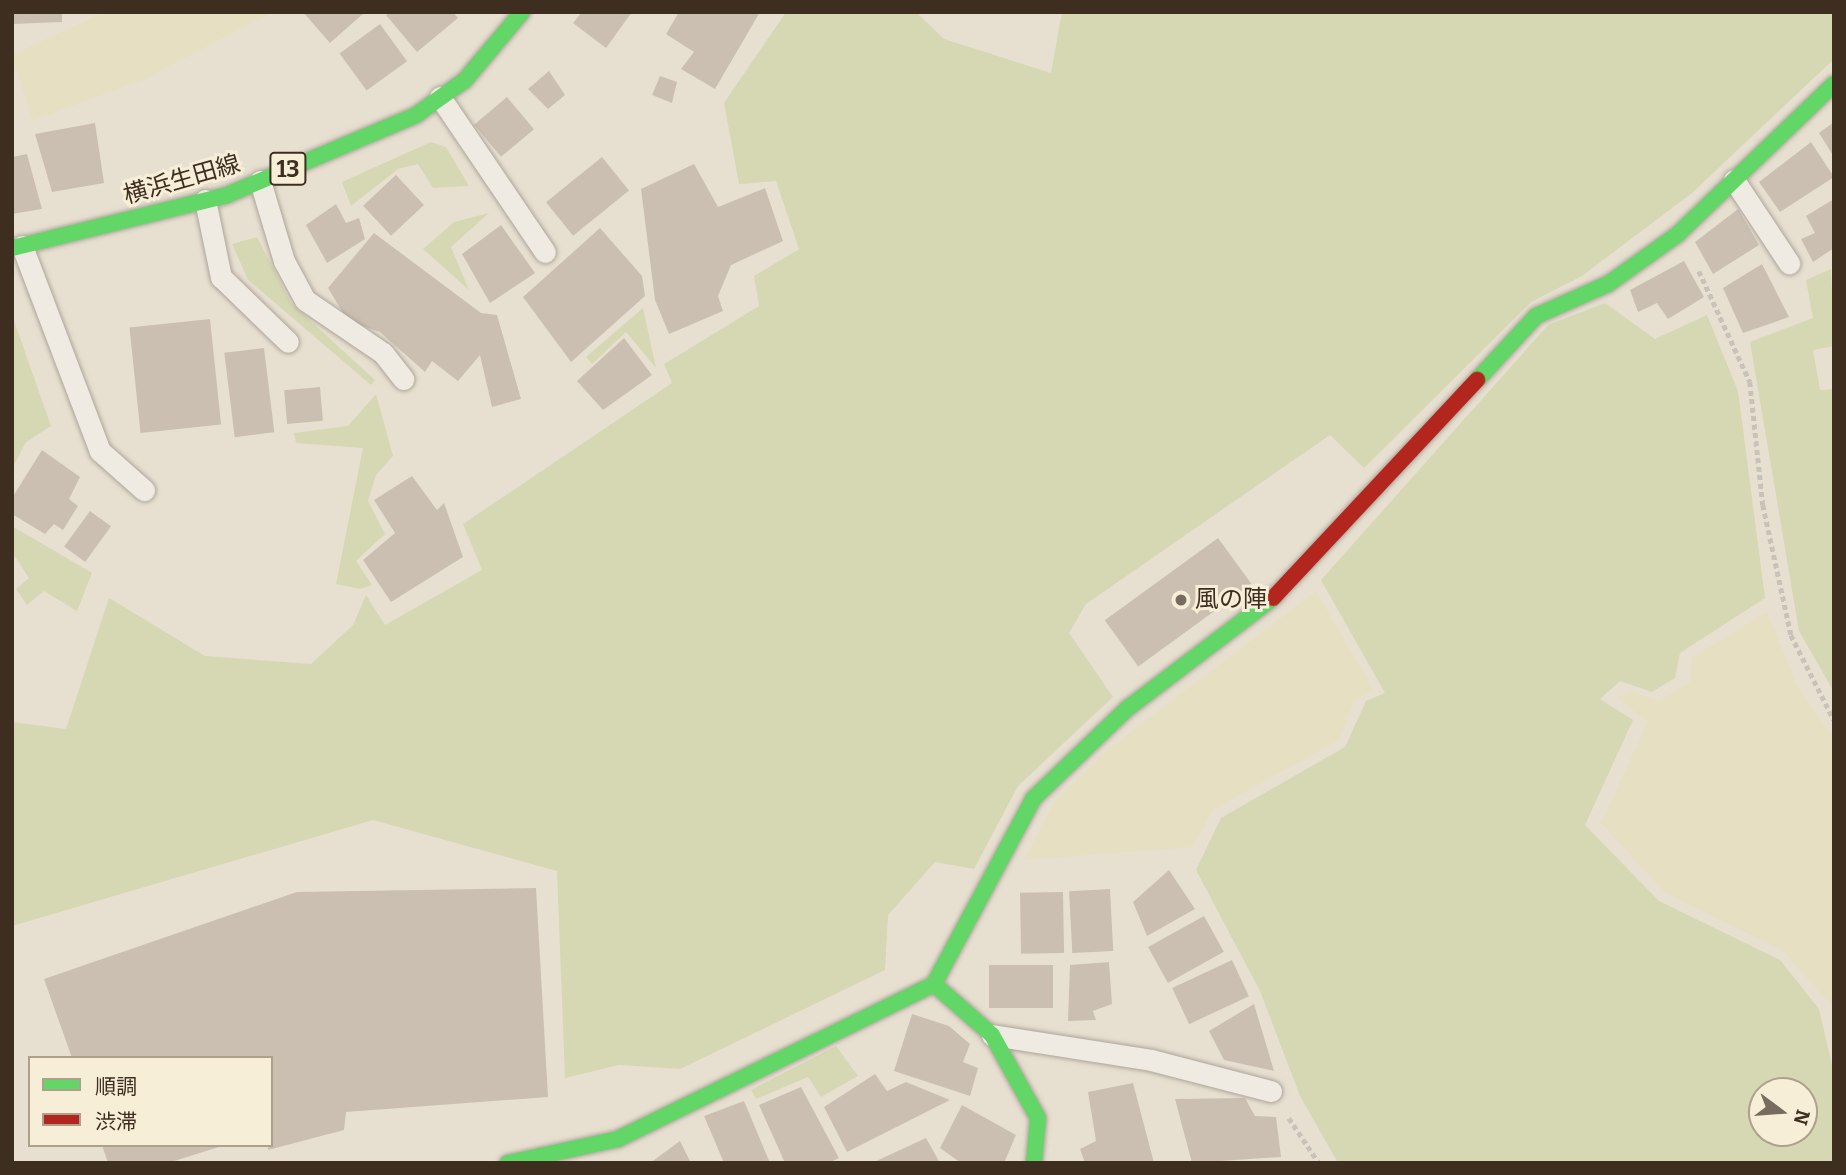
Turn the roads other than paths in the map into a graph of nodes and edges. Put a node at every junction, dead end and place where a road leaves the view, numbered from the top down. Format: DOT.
graph roads {
  1 [pos="492,12"];
  2 [pos="522,12"];
  3 [pos="509,31"];
  4 [pos="1834,84"];
  5 [pos="440,97"];
  6 [pos="1734,180"];
  7 [pos="260,181"];
  8 [pos="205,200"];
  9 [pos="17,247"];
  10 [pos="545,252"];
  11 [pos="1789,263"];
  12 [pos="288,342"];
  13 [pos="403,379"];
  14 [pos="144,490"];
  15 [pos="934,984"];
  16 [pos="992,1035"];
  17 [pos="1271,1091"];
  18 [pos="508,1163"];
  19 [pos="1034,1163"];
  1 -- 3 [label="lane"];
  2 -- 3 [label="street, 横浜生田線 / 13"];
  3 -- 5 [label="street, 横浜生田線 / 13"];
  4 -- 6 [label="street"];
  5 -- 7 [label="street, 横浜生田線 / 13"];
  5 -- 10 [label="lane"];
  6 -- 11 [label="lane"];
  6 -- 15 [label="street"];
  7 -- 8 [label="street, 横浜生田線 / 13"];
  7 -- 13 [label="lane"];
  8 -- 9 [label="street, 横浜生田線 / 13"];
  8 -- 12 [label="lane"];
  9 -- 14 [label="lane"];
  15 -- 16 [label="street"];
  15 -- 18 [label="street"];
  16 -- 17 [label="lane"];
  16 -- 19 [label="street"];
}
